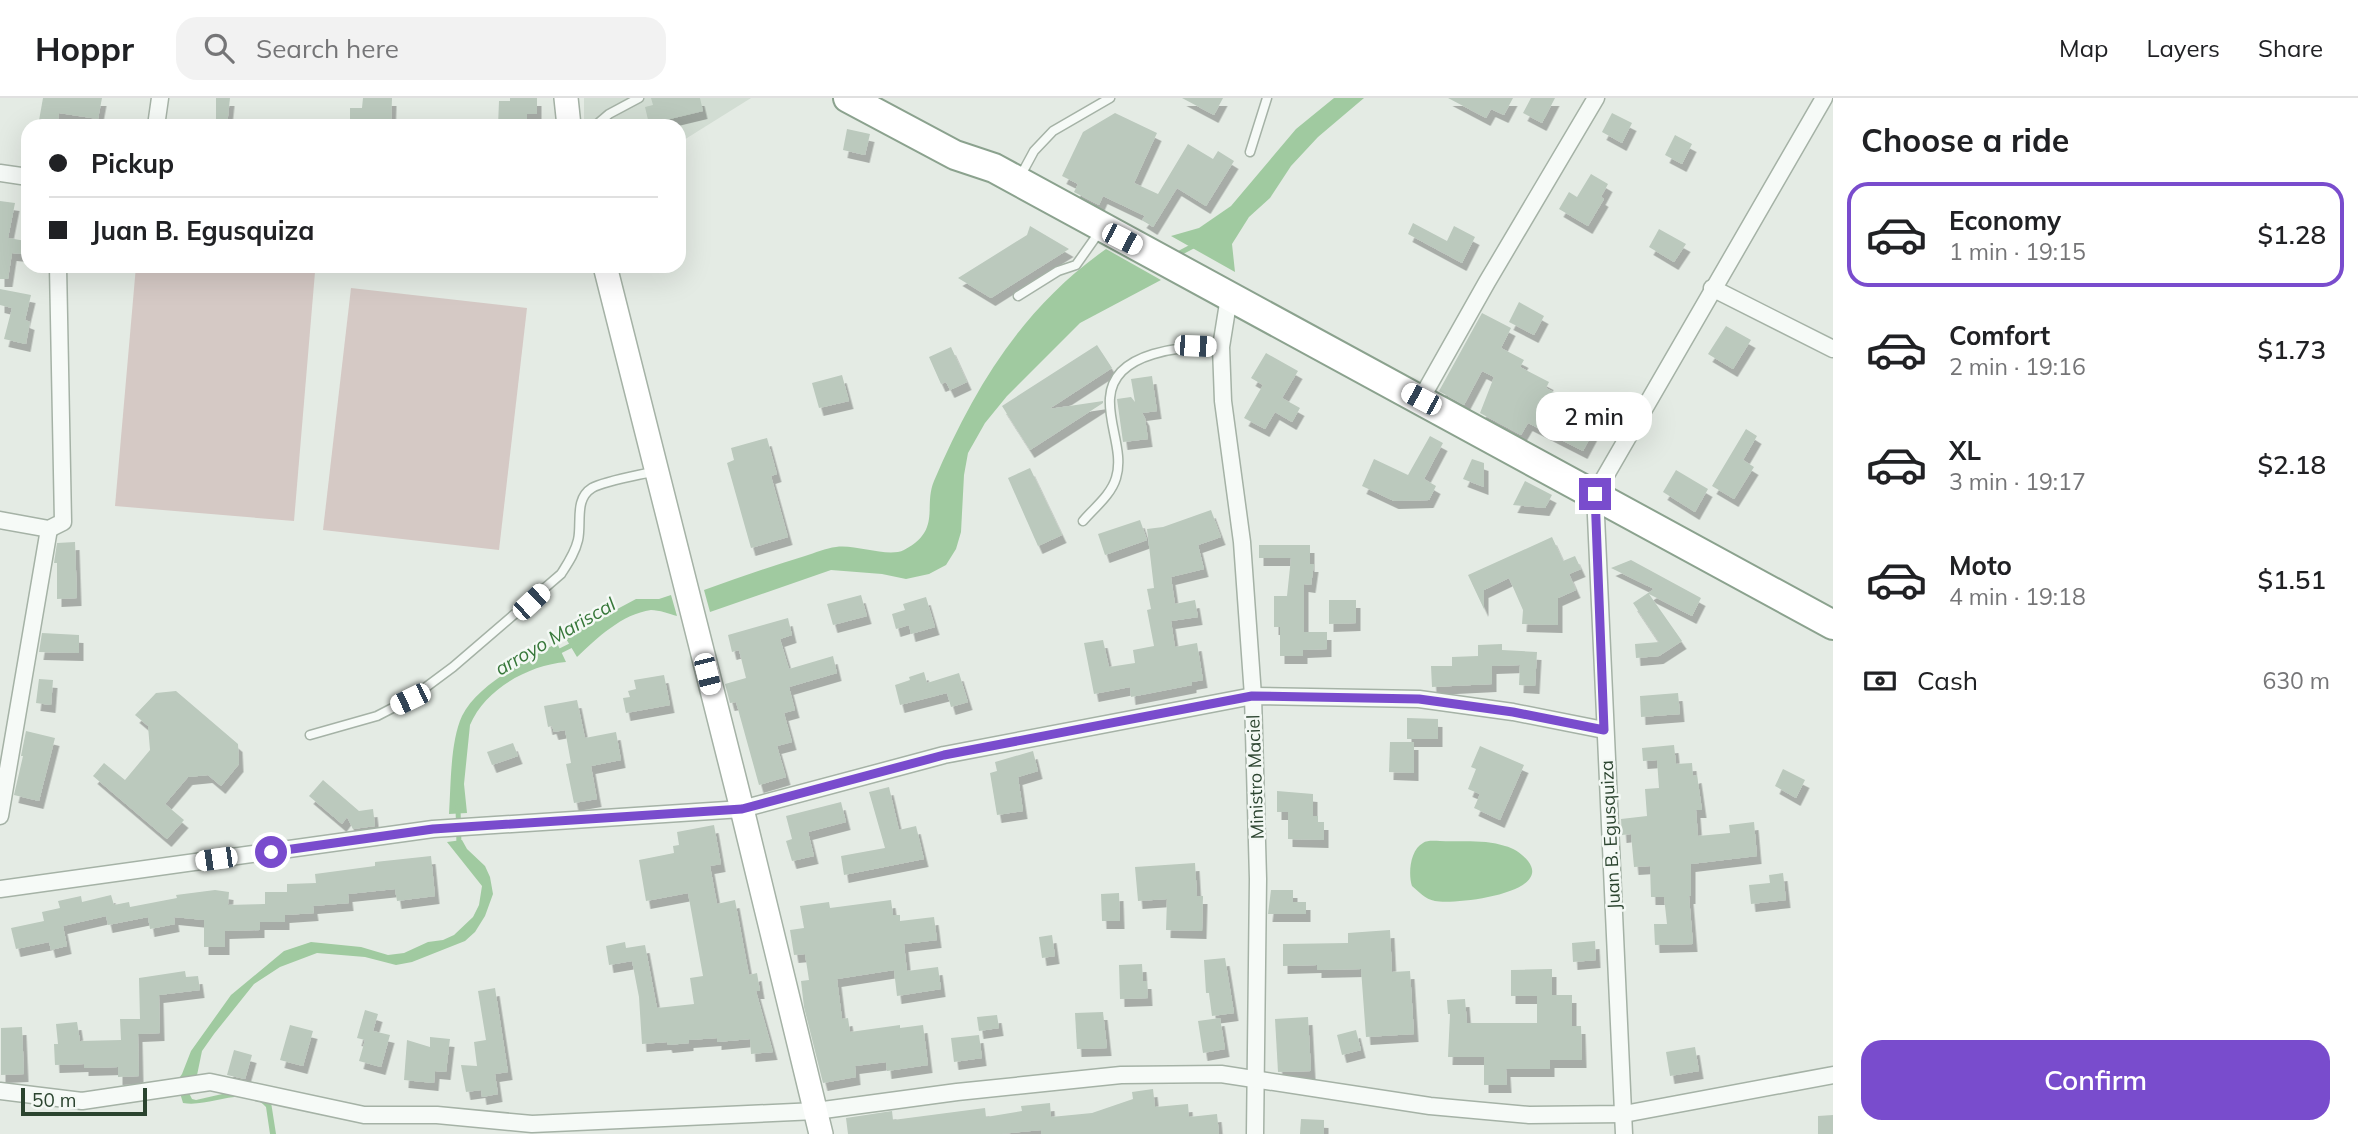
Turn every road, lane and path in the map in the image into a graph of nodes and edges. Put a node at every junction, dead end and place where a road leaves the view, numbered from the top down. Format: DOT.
graph roads {
  1 [pos="160,98"];
  2 [pos="566,98"];
  3 [pos="580,98"];
  4 [pos="639,98"];
  5 [pos="848,98"];
  6 [pos="884,98"];
  7 [pos="1110,98"];
  8 [pos="1267,98"];
  9 [pos="1596,98"];
  10 [pos="1824,98"];
  11 [pos="157,119"];
  12 [pos="568,119"];
  13 [pos="581,119"];
  14 [pos="603,119"];
  15 [pos="1250,152"];
  16 [pos="0,173"];
  17 [pos="1006,175"];
  18 [pos="21,176"];
  19 [pos="1102,229"];
  20 [pos="58,273"];
  21 [pos="607,273"];
  22 [pos="1712,288"];
  23 [pos="1225,294"];
  24 [pos="1018,296"];
  25 [pos="1221,347"];
  26 [pos="1833,349"];
  27 [pos="1421,399"];
  28 [pos="656,471"];
  29 [pos="1595,494"];
  30 [pos="0,520"];
  31 [pos="1083,521"];
  32 [pos="49,529"];
  33 [pos="1833,625"];
  34 [pos="1252,696"];
  35 [pos="1604,730"];
  36 [pos="310,736"];
  37 [pos="742,809"];
  38 [pos="0,816"];
  39 [pos="0,890"];
  40 [pos="1833,1075"];
  41 [pos="1255,1079"];
  42 [pos="0,1091"];
  43 [pos="816,1111"];
  44 [pos="1624,1114"];
  45 [pos="532,1129"];
  46 [pos="821,1134"];
  47 [pos="1255,1134"];
  48 [pos="1624,1134"];
  1 -- 11 [label="street"];
  2 -- 12 [label="main road"];
  3 -- 13 [label="main road"];
  4 -- 14 [label="lane"];
  5 -- 17 [label="highway"];
  6 -- 17 [label="highway"];
  7 -- 17 [label="lane"];
  8 -- 15 [label="lane"];
  9 -- 27 [label="street"];
  10 -- 22 [label="street"];
  16 -- 18 [label="street"];
  17 -- 19 [label="highway"];
  19 -- 23 [label="highway"];
  19 -- 24 [label="lane"];
  20 -- 32 [label="street"];
  21 -- 28 [label="main road"];
  22 -- 26 [label="street"];
  22 -- 29 [label="street"];
  23 -- 25 [label="street, Ministro Maciel"];
  23 -- 27 [label="highway"];
  25 -- 31 [label="lane"];
  25 -- 34 [label="street, Ministro Maciel"];
  27 -- 29 [label="highway"];
  28 -- 36 [label="lane"];
  28 -- 37 [label="main road"];
  29 -- 33 [label="highway"];
  29 -- 35 [label="street, Juan B. Egusquiza"];
  30 -- 32 [label="street"];
  32 -- 38 [label="street"];
  34 -- 35 [label="street"];
  34 -- 37 [label="street"];
  34 -- 41 [label="street, Ministro Maciel"];
  35 -- 44 [label="street, Juan B. Egusquiza"];
  37 -- 39 [label="street"];
  37 -- 43 [label="main road"];
  40 -- 44 [label="street"];
  41 -- 43 [label="street"];
  41 -- 44 [label="street"];
  41 -- 47 [label="street, Ministro Maciel"];
  42 -- 45 [label="street"];
  43 -- 45 [label="street"];
  43 -- 46 [label="main road"];
  44 -- 48 [label="street, Juan B. Egusquiza"];
}
